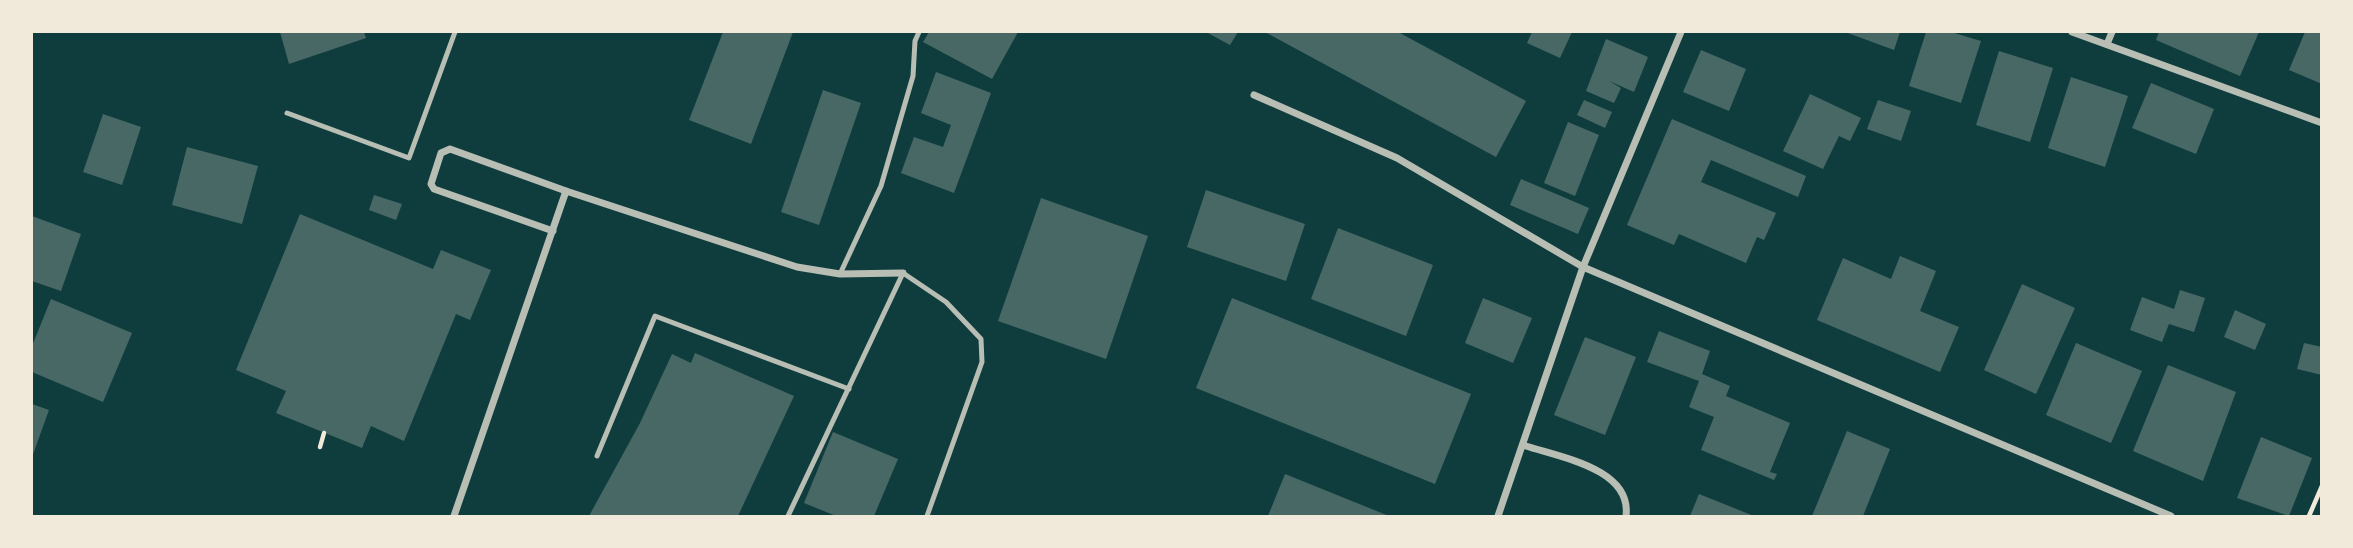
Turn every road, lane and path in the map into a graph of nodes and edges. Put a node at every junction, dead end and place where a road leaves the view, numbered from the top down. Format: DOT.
graph roads {
  1 [pos="455,32"];
  2 [pos="919,32"];
  3 [pos="1681,32"];
  4 [pos="2072,32"];
  5 [pos="2112,32"];
  6 [pos="2106,44"];
  7 [pos="1254,95"];
  8 [pos="287,113"];
  9 [pos="2322,123"];
  10 [pos="566,191"];
  11 [pos="553,231"];
  12 [pos="1583,267"];
  13 [pos="903,273"];
  14 [pos="840,274"];
  15 [pos="849,388"];
  16 [pos="324,433"];
  17 [pos="1523,445"];
  18 [pos="320,447"];
  19 [pos="597,456"];
  20 [pos="2322,486"];
  21 [pos="454,516"];
  22 [pos="788,516"];
  23 [pos="927,516"];
  24 [pos="1498,516"];
  25 [pos="1626,516"];
  26 [pos="2171,516"];
  27 [pos="2309,516"];
  1 -- 8 [label="lane"];
  2 -- 14 [label="lane"];
  3 -- 12 [label="street"];
  4 -- 6 [label="street"];
  5 -- 6 [label="street"];
  6 -- 9 [label="street"];
  7 -- 12 [label="street"];
  10 -- 11 [label="street"];
  10 -- 11 [label="street"];
  10 -- 14 [label="street"];
  11 -- 21 [label="street"];
  12 -- 17 [label="street"];
  12 -- 26 [label="street"];
  13 -- 14 [label="street"];
  13 -- 15 [label="lane"];
  13 -- 23 [label="lane"];
  15 -- 19 [label="lane"];
  15 -- 22 [label="lane"];
  16 -- 18 [label="path"];
  17 -- 24 [label="street"];
  17 -- 25 [label="street"];
  20 -- 27 [label="path"];
}
